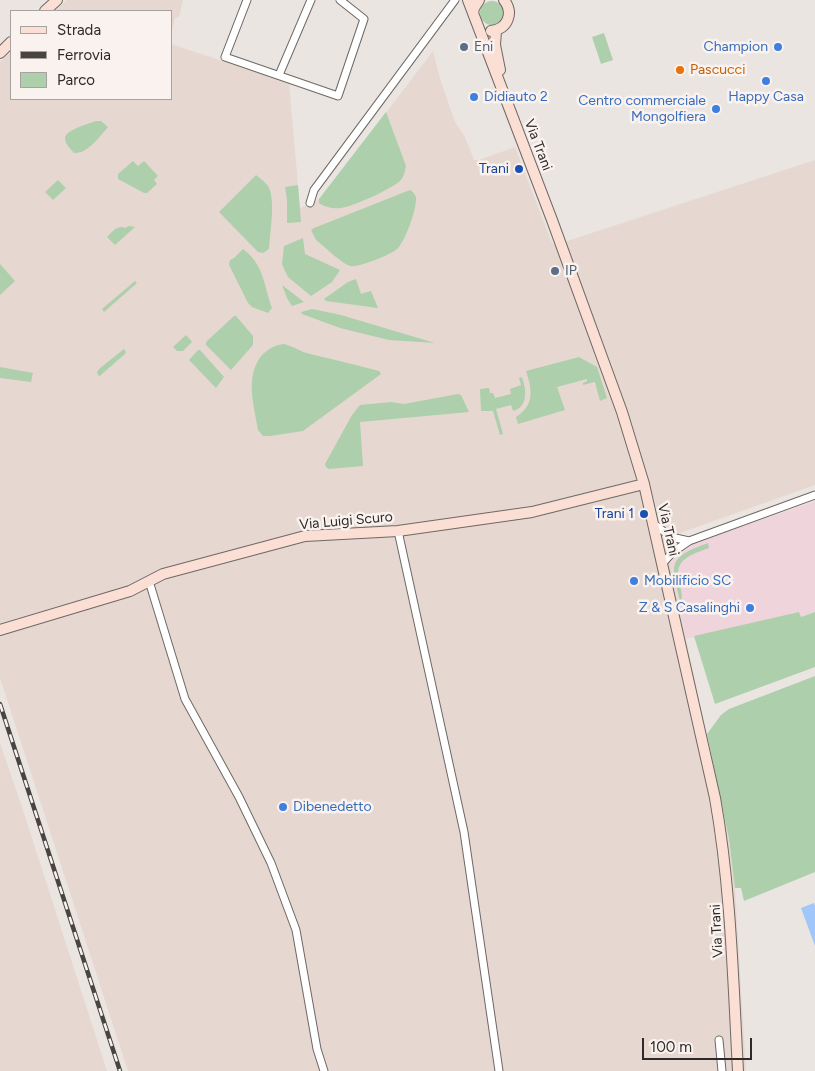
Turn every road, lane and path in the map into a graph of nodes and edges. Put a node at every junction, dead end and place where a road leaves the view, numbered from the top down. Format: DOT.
graph roads {
  1 [pos="57,0"];
  2 [pos="247,0"];
  3 [pos="311,0"];
  4 [pos="340,0"];
  5 [pos="455,0"];
  6 [pos="472,1"];
  7 [pos="508,2"];
  8 [pos="46,10"];
  9 [pos="479,26"];
  10 [pos="496,31"];
  11 [pos="10,43"];
  12 [pos="0,53"];
  13 [pos="279,75"];
  14 [pos="507,103"];
  15 [pos="310,203"];
  16 [pos="644,484"];
  17 [pos="815,495"];
  18 [pos="652,522"];
  19 [pos="398,531"];
  20 [pos="689,541"];
  21 [pos="662,564"];
  22 [pos="149,582"];
  23 [pos="0,630"];
  24 [pos="718,1040"];
  25 [pos="324,1071"];
  26 [pos="499,1071"];
  27 [pos="722,1071"];
  28 [pos="738,1071"];
  1 -- 8 [label="main road"];
  2 -- 13 [label="street"];
  3 -- 13 [label="street"];
  4 -- 13 [label="street"];
  5 -- 15 [label="street"];
  6 -- 9 [label="main road, Via Trani"];
  7 -- 10 [label="main road"];
  9 -- 10 [label="main road"];
  9 -- 14 [label="main road, Via Trani"];
  10 -- 14 [label="main road, Via Trani"];
  11 -- 12 [label="main road"];
  14 -- 16 [label="main road, Via Trani"];
  16 -- 18 [label="main road, Via Trani"];
  16 -- 19 [label="main road, Via Luigi Scuro"];
  17 -- 20 [label="street"];
  18 -- 20 [label="street"];
  18 -- 21 [label="main road, Via Trani"];
  19 -- 22 [label="main road, Via Luigi Scuro"];
  19 -- 26 [label="street"];
  20 -- 21 [label="street"];
  21 -- 28 [label="main road, Via Trani"];
  22 -- 23 [label="main road, Via Luigi Scuro"];
  22 -- 25 [label="street"];
  24 -- 27 [label="street"];
}
